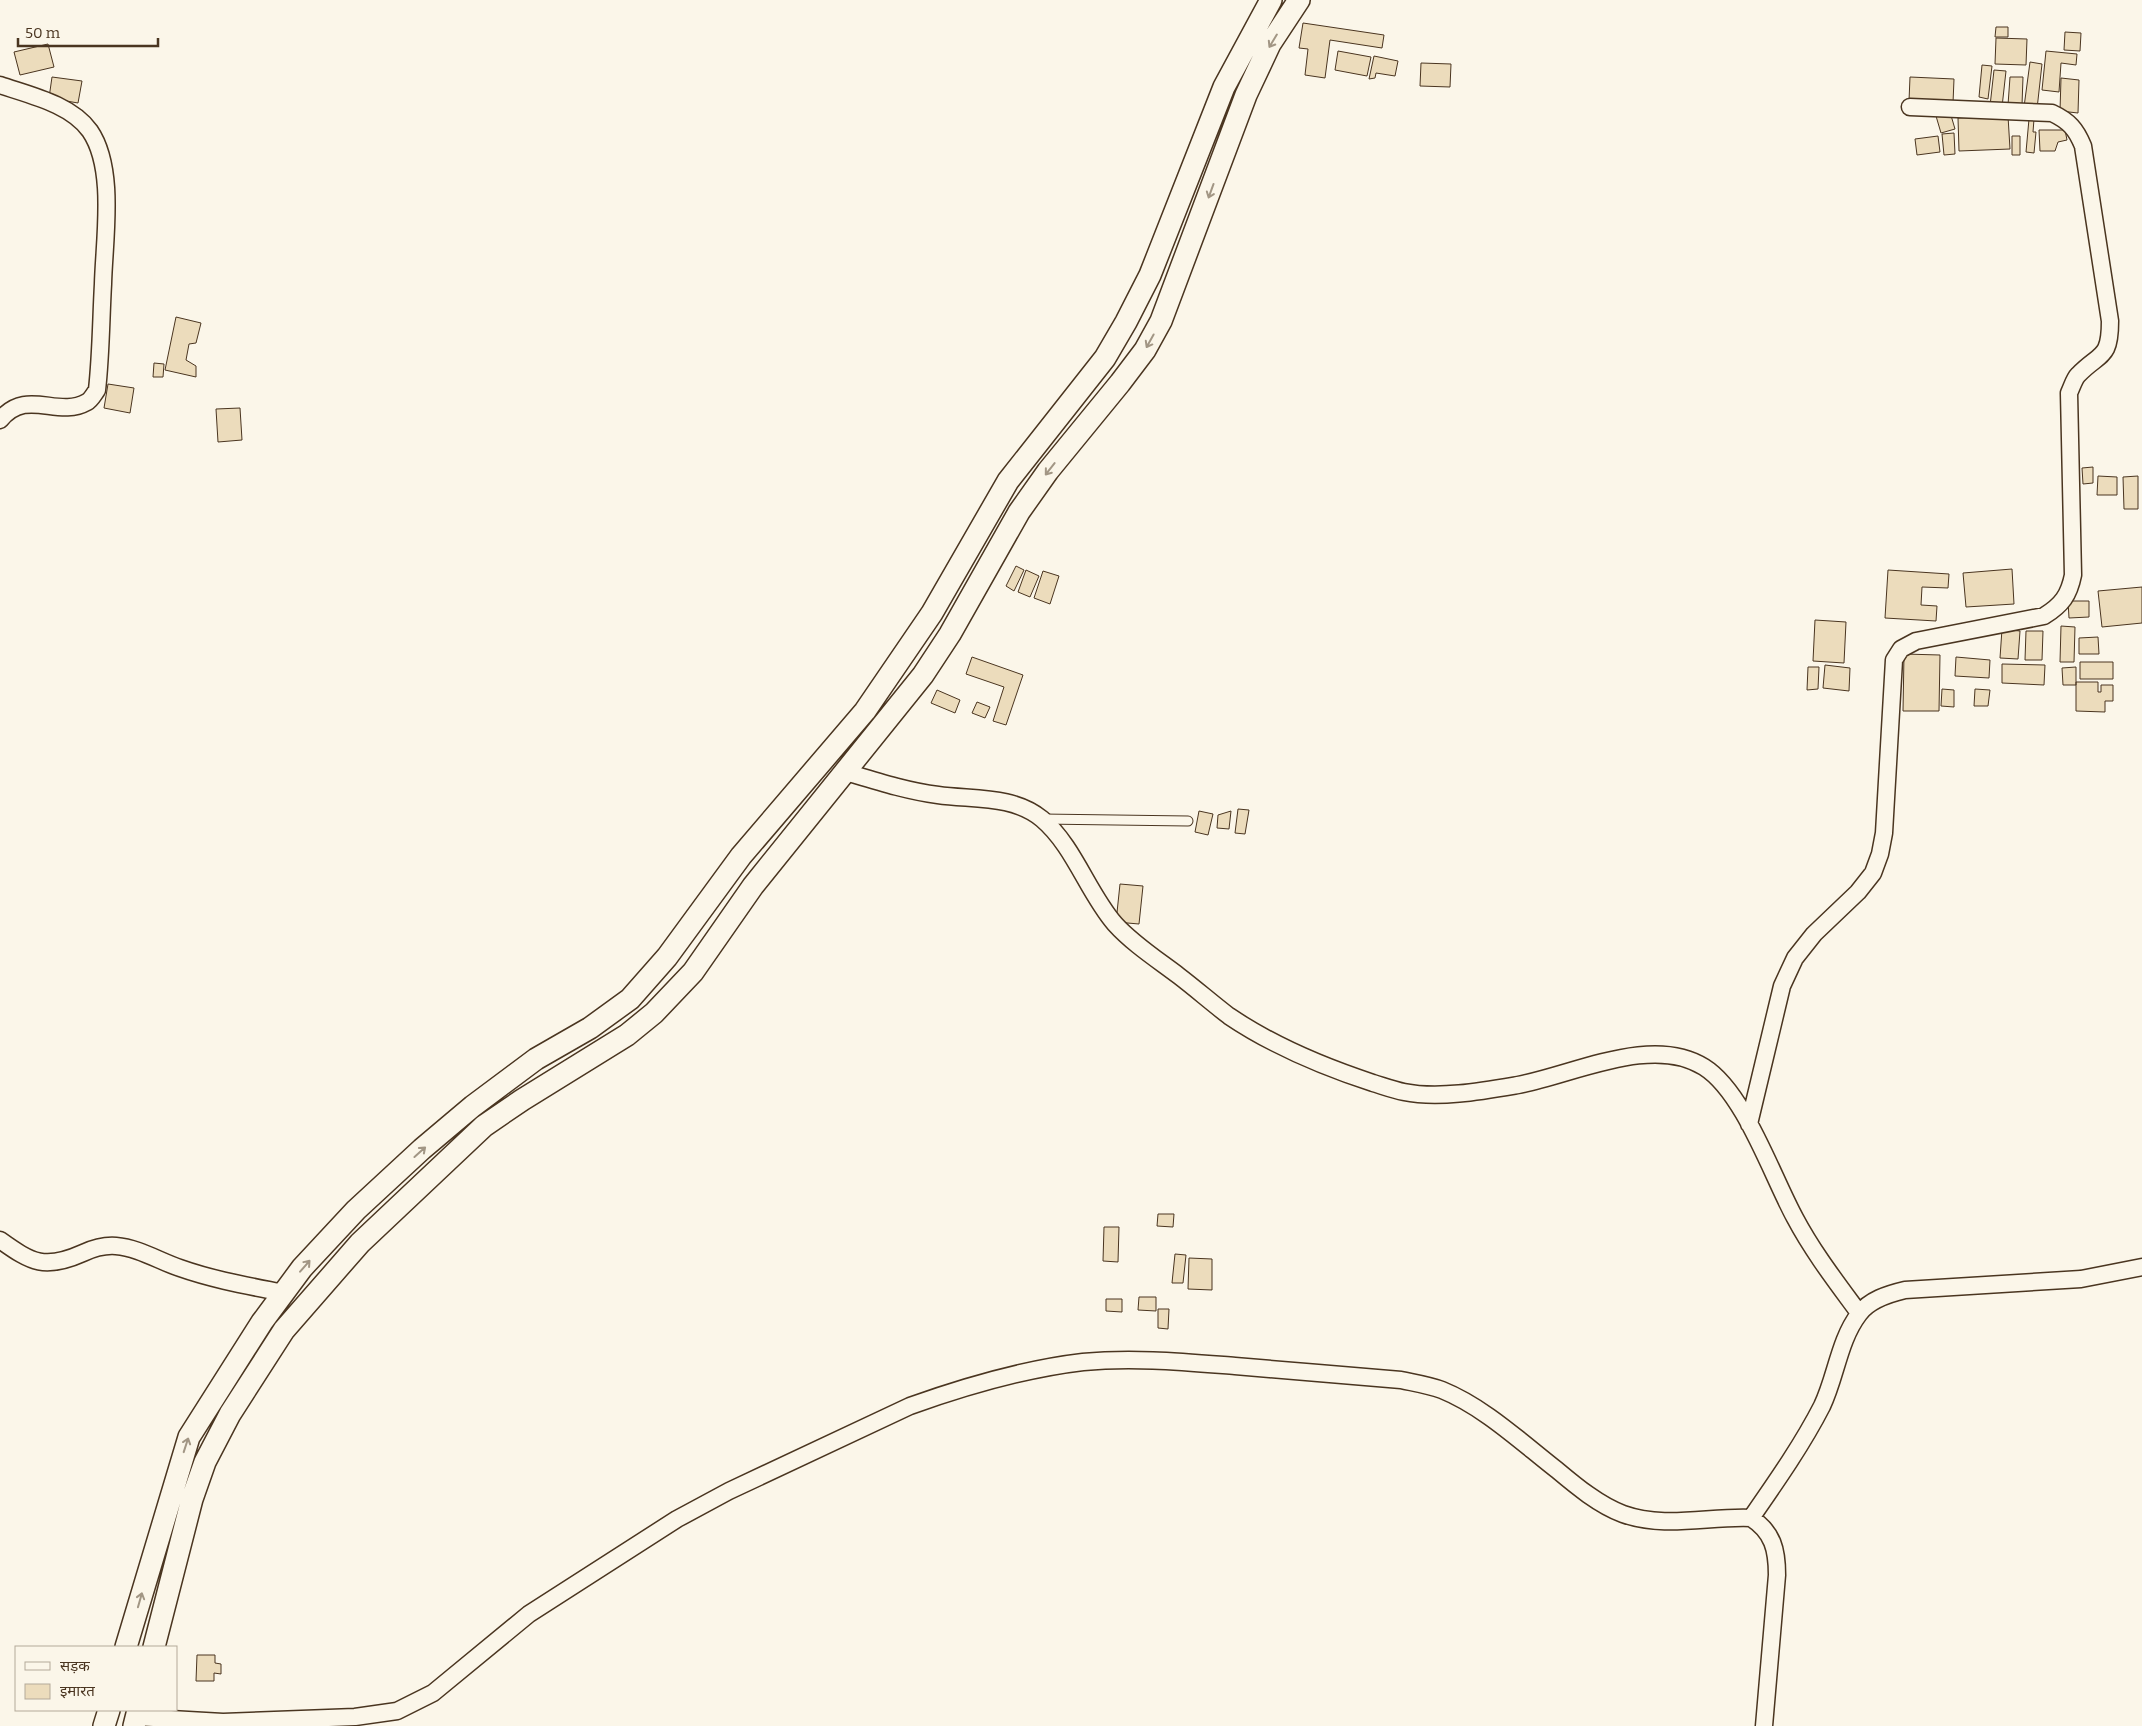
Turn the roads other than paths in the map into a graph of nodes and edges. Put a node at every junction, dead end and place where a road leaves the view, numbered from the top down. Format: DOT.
graph roads {
  1 [pos="1271,0"];
  2 [pos="1299,0"];
  3 [pos="0,85"];
  4 [pos="1910,107"];
  5 [pos="0,420"];
  6 [pos="846,772"];
  7 [pos="1042,819"];
  8 [pos="1188,822"];
  9 [pos="1749,1124"];
  10 [pos="0,1240"];
  11 [pos="2142,1267"];
  12 [pos="284,1293"];
  13 [pos="1859,1313"];
  14 [pos="1751,1518"];
  15 [pos="126,1646"];
  16 [pos="154,1646"];
  17 [pos="109,1711"];
  18 [pos="136,1718"];
  19 [pos="104,1726"];
  20 [pos="1764,1726"];
  12 -- 1 [label="street, one-way"];
  2 -- 6 [label="street, one-way"];
  3 -- 5 [label="street"];
  4 -- 9 [label="street"];
  6 -- 7 [label="street"];
  6 -- 16 [label="street"];
  7 -- 8 [label="lane"];
  7 -- 9 [label="street"];
  9 -- 13 [label="street"];
  10 -- 12 [label="street"];
  11 -- 13 [label="street"];
  15 -- 12 [label="street, one-way"];
  13 -- 14 [label="street"];
  14 -- 18 [label="street"];
  14 -- 20 [label="street"];
  17 -- 19 [label="street"];
}
